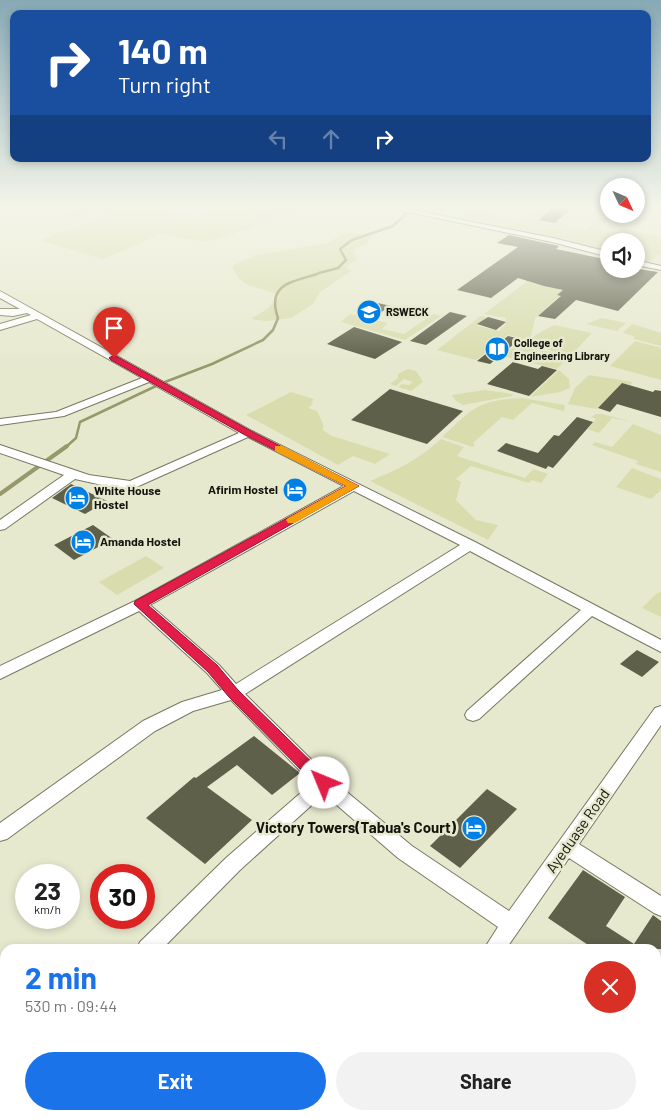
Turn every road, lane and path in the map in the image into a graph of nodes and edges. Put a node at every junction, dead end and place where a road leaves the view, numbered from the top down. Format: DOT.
graph roads {
  1 [pos="645,264"];
  2 [pos="661,268"];
  3 [pos="0,294"];
  4 [pos="28,310"];
  5 [pos="0,312"];
  6 [pos="37,316"];
  7 [pos="0,327"];
  8 [pos="150,378"];
  9 [pos="0,422"];
  10 [pos="248,433"];
  11 [pos="0,449"];
  12 [pos="44,463"];
  13 [pos="74,474"];
  14 [pos="354,486"];
  15 [pos="0,526"];
  16 [pos="470,545"];
  17 [pos="140,604"];
  18 [pos="591,608"];
  19 [pos="661,647"];
  20 [pos="0,673"];
  21 [pos="234,694"];
  22 [pos="661,712"];
  23 [pos="474,715"];
  24 [pos="324,783"];
  25 [pos="0,833"];
  26 [pos="567,847"];
  27 [pos="661,907"];
  28 [pos="511,924"];
  29 [pos="152,944"];
  30 [pos="497,944"];
  1 -- 2 [label="street"];
  3 -- 4 [label="street"];
  4 -- 5 [label="street"];
  4 -- 6 [label="street"];
  6 -- 7 [label="street"];
  6 -- 8 [label="street"];
  8 -- 9 [label="street"];
  8 -- 10 [label="street"];
  10 -- 13 [label="street"];
  10 -- 14 [label="street"];
  11 -- 12 [label="street"];
  12 -- 13 [label="street"];
  13 -- 15 [label="street"];
  14 -- 16 [label="street"];
  14 -- 17 [label="street"];
  16 -- 18 [label="street"];
  16 -- 21 [label="street"];
  17 -- 20 [label="street"];
  17 -- 21 [label="street"];
  18 -- 19 [label="street"];
  18 -- 23 [label="street"];
  21 -- 24 [label="street"];
  21 -- 25 [label="street"];
  22 -- 26 [label="street, Ayeduase Road"];
  24 -- 28 [label="street"];
  24 -- 29 [label="street"];
  26 -- 27 [label="street"];
  26 -- 28 [label="street, Ayeduase Road"];
  28 -- 30 [label="street, Ayeduase Road"];
}
